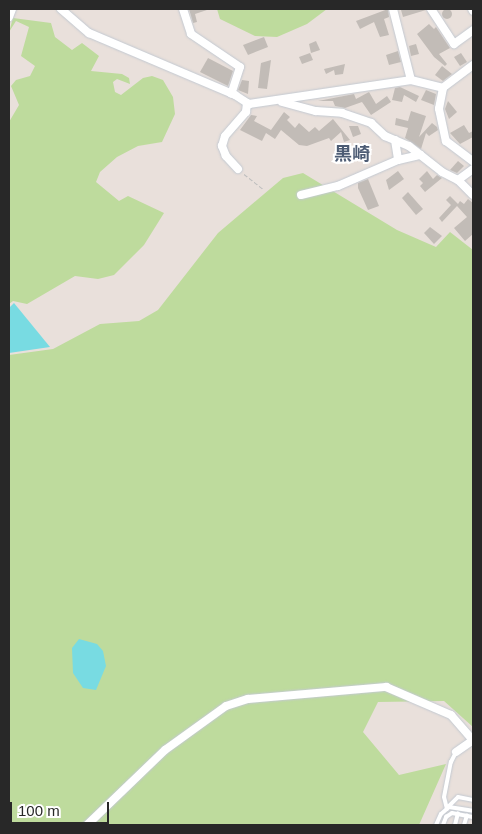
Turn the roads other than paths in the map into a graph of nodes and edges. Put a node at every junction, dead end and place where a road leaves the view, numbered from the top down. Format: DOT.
graph roads {
  1 [pos="12,9"];
  2 [pos="61,9"];
  3 [pos="183,9"];
  4 [pos="393,9"];
  5 [pos="431,9"];
  6 [pos="9,17"];
  7 [pos="473,30"];
  8 [pos="473,65"];
  9 [pos="411,80"];
  10 [pos="443,88"];
  11 [pos="231,94"];
  12 [pos="280,102"];
  13 [pos="246,104"];
  14 [pos="395,140"];
  15 [pos="420,155"];
  16 [pos="398,160"];
  17 [pos="473,161"];
  18 [pos="238,169"];
  19 [pos="473,169"];
  20 [pos="458,180"];
  21 [pos="301,195"];
  22 [pos="473,195"];
  23 [pos="473,740"];
  24 [pos="456,752"];
  25 [pos="473,800"];
  26 [pos="447,809"];
  27 [pos="473,811"];
  28 [pos="458,813"];
  29 [pos="466,815"];
  30 [pos="473,817"];
  31 [pos="87,825"];
  32 [pos="436,825"];
  33 [pos="443,825"];
  34 [pos="455,825"];
  35 [pos="464,825"];
  1 -- 6 [label="street"];
  2 -- 11 [label="street"];
  3 -- 11 [label="street"];
  4 -- 9 [label="street"];
  5 -- 7 [label="street"];
  8 -- 10 [label="street"];
  9 -- 10 [label="street"];
  9 -- 12 [label="street"];
  10 -- 17 [label="street"];
  11 -- 13 [label="street"];
  12 -- 13 [label="street"];
  12 -- 14 [label="street"];
  13 -- 18 [label="street"];
  14 -- 15 [label="street"];
  14 -- 16 [label="street"];
  15 -- 16 [label="street"];
  15 -- 20 [label="street"];
  16 -- 21 [label="street"];
  19 -- 20 [label="street"];
  20 -- 22 [label="street"];
  23 -- 24 [label="street"];
  23 -- 31 [label="street"];
  24 -- 26 [label="lane"];
  25 -- 26 [label="lane"];
  26 -- 27 [label="lane"];
  26 -- 32 [label="lane"];
  28 -- 29 [label="lane"];
  28 -- 33 [label="lane"];
  28 -- 34 [label="lane"];
  29 -- 30 [label="lane"];
  29 -- 35 [label="lane"];
}
